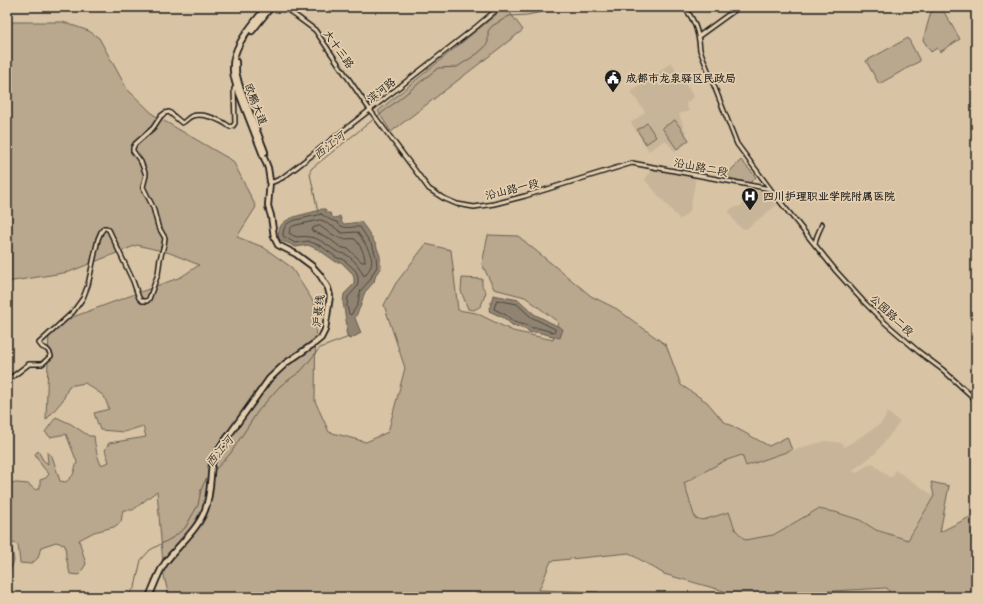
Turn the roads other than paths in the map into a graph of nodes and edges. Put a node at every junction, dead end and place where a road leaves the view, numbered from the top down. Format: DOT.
graph roads {
  1 [pos="266,7"];
  2 [pos="271,7"];
  3 [pos="284,7"];
  4 [pos="500,7"];
  5 [pos="683,7"];
  6 [pos="738,7"];
  7 [pos="699,36"];
  8 [pos="236,86"];
  9 [pos="370,110"];
  10 [pos="382,127"];
  11 [pos="628,164"];
  12 [pos="271,182"];
  13 [pos="770,189"];
  14 [pos="822,224"];
  15 [pos="815,245"];
  16 [pos="7,376"];
  17 [pos="975,397"];
  18 [pos="149,597"];
  1 -- 8 [label="highway, 沪聂线"];
  2 -- 12 [label="highway, 欧鹏大道"];
  3 -- 9 [label="street, 大十三路"];
  4 -- 9 [label="street, 滨河路"];
  5 -- 7 [label="street, 公园路二段"];
  6 -- 7 [label="street"];
  7 -- 13 [label="street, 公园路二段"];
  8 -- 12 [label="highway, 沪聂线"];
  8 -- 16 [label="street"];
  9 -- 10 [label="street, 大十三路"];
  9 -- 12 [label="street, 滨河路"];
  10 -- 11 [label="street, 沿山路一段"];
  11 -- 13 [label="street, 沿山路二段"];
  12 -- 18 [label="highway, 沪聂线"];
  13 -- 15 [label="street, 公园路二段"];
  14 -- 15 [label="street"];
  15 -- 17 [label="street, 公园路二段"];
}
